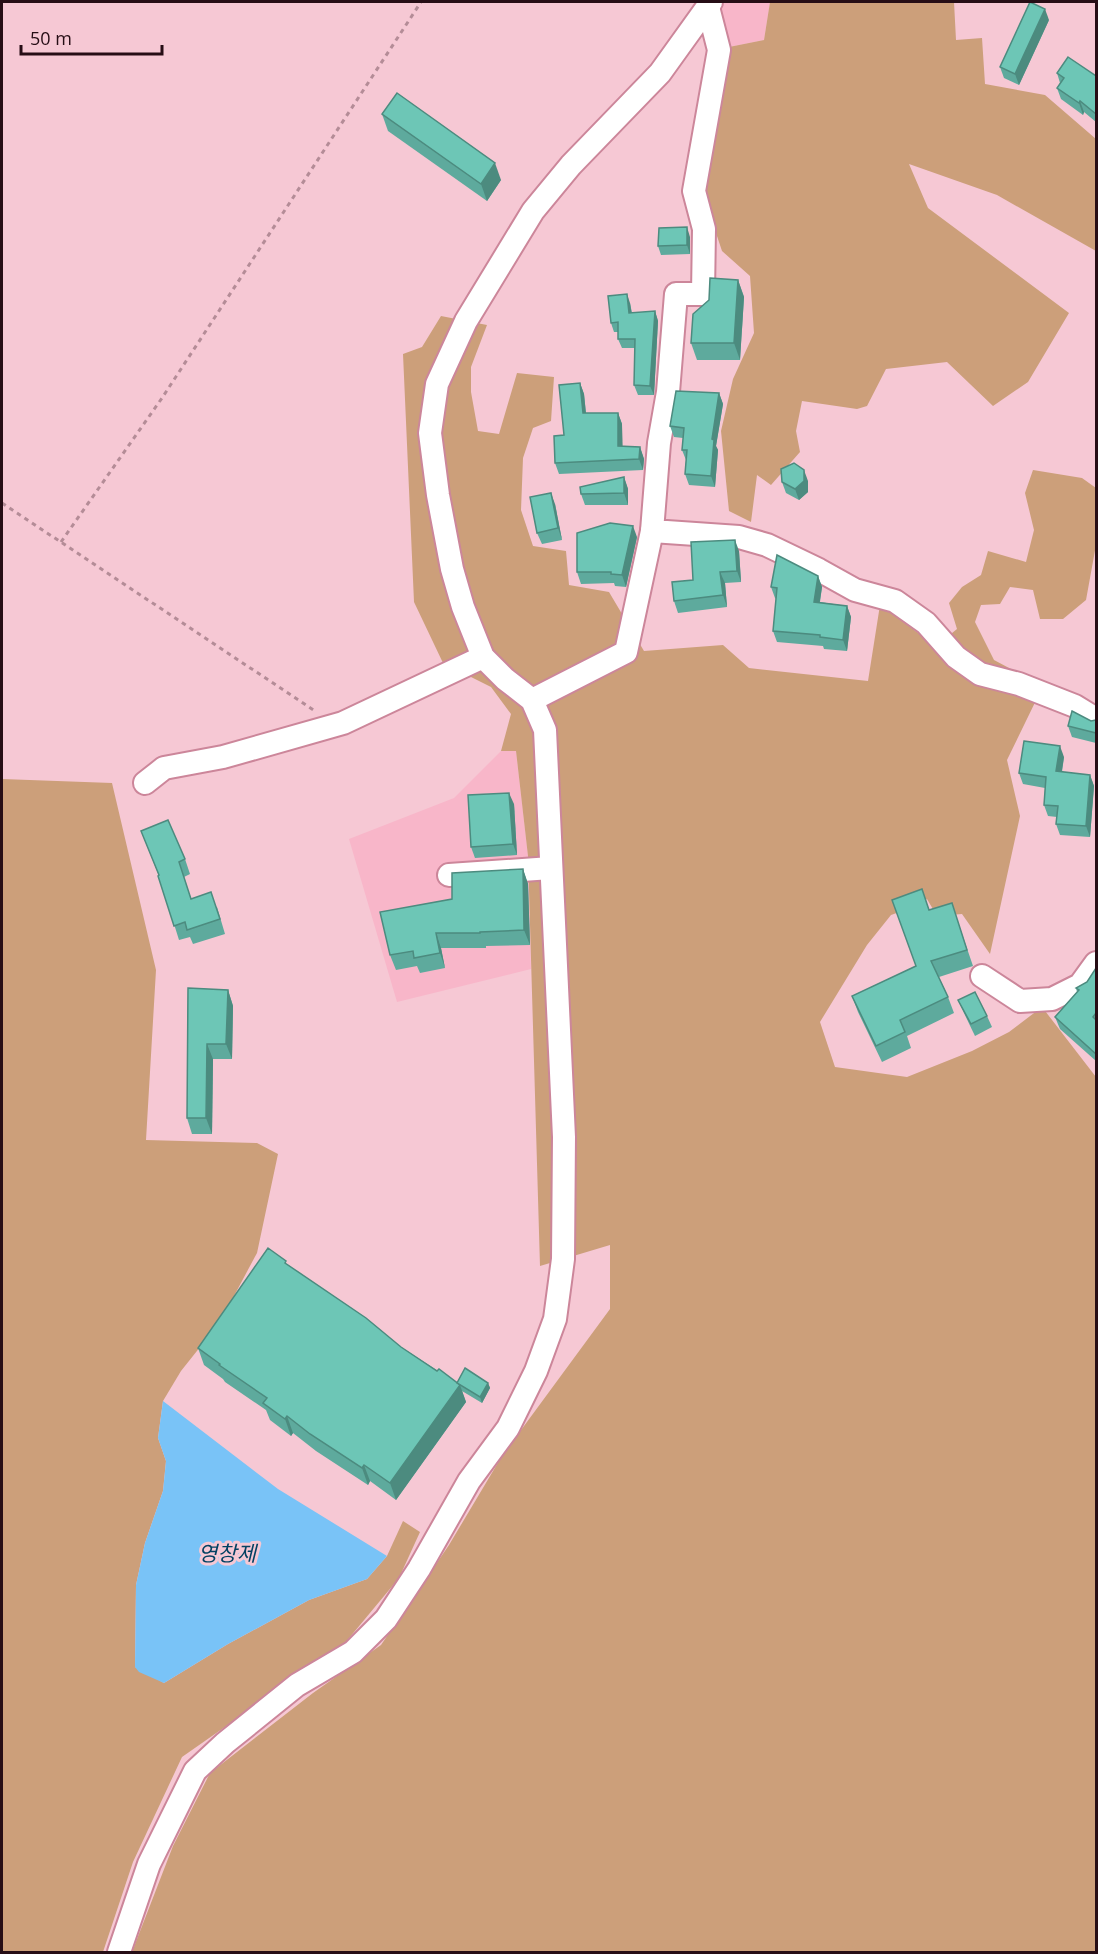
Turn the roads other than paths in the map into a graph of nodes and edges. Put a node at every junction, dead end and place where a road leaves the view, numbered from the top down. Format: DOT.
graph roads {
  1 [pos="710,4"];
  2 [pos="652,531"];
  3 [pos="483,657"];
  4 [pos="532,700"];
  5 [pos="1096,719"];
  6 [pos="145,783"];
  7 [pos="551,868"];
  8 [pos="449,875"];
  9 [pos="1096,963"];
  10 [pos="982,976"];
  11 [pos="118,1953"];
  1 -- 2 [label="street"];
  1 -- 3 [label="street"];
  2 -- 4 [label="street"];
  2 -- 5 [label="street"];
  3 -- 4 [label="street"];
  3 -- 6 [label="street"];
  4 -- 7 [label="street"];
  7 -- 8 [label="street"];
  7 -- 11 [label="street"];
  9 -- 10 [label="street"];
}
